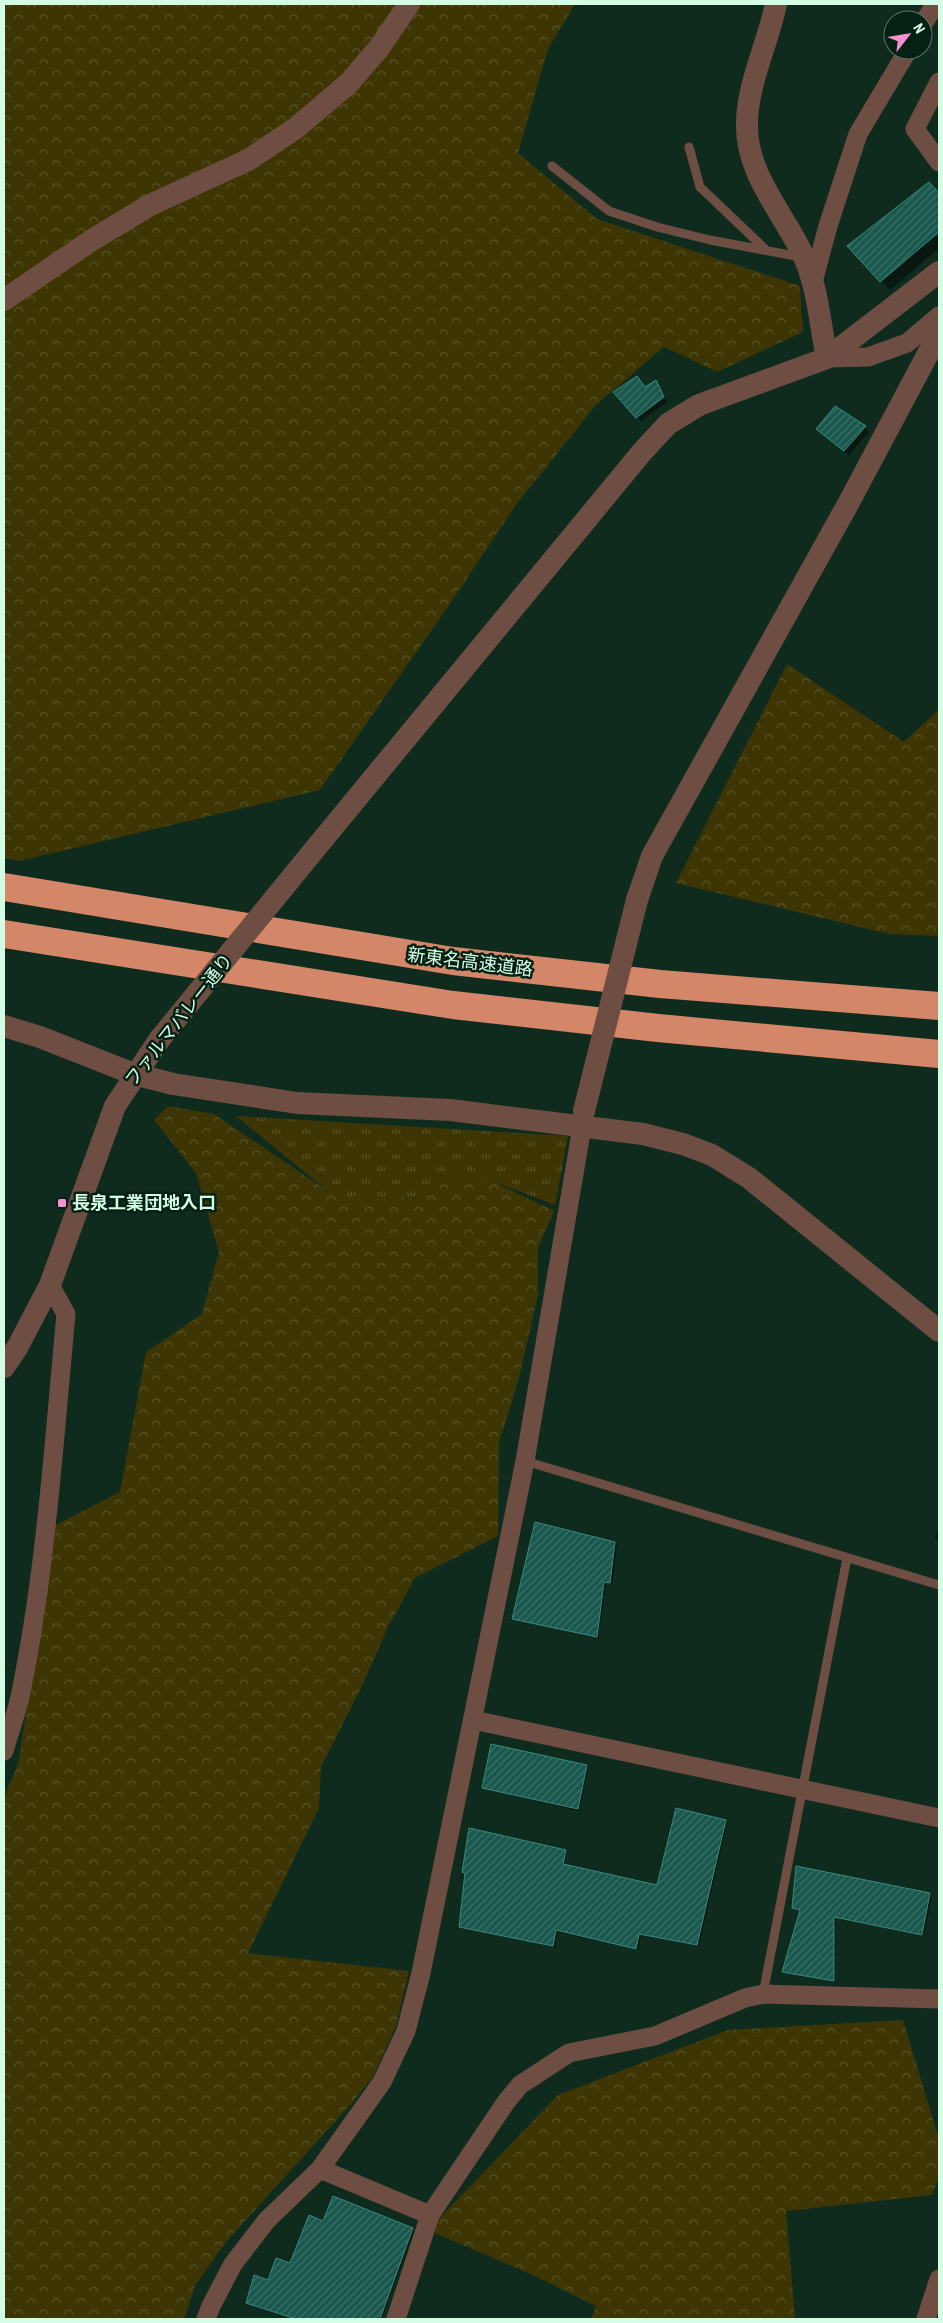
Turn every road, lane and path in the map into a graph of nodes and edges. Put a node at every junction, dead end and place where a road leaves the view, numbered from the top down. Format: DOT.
graph roads {
  1 [pos="408,4"];
  2 [pos="776,4"];
  3 [pos="902,60"];
  4 [pos="939,82"];
  5 [pos="689,147"];
  6 [pos="939,162"];
  7 [pos="552,166"];
  8 [pos="765,249"];
  9 [pos="804,258"];
  10 [pos="939,272"];
  11 [pos="813,282"];
  12 [pos="4,300"];
  13 [pos="939,316"];
  14 [pos="939,333"];
  15 [pos="827,358"];
  16 [pos="4,887"];
  17 [pos="4,934"];
  18 [pos="939,1006"];
  19 [pos="4,1026"];
  20 [pos="939,1054"];
  21 [pos="134,1074"];
  22 [pos="583,1119"];
  23 [pos="50,1285"];
  24 [pos="939,1331"];
  25 [pos="4,1367"];
  26 [pos="525,1461"];
  27 [pos="847,1558"];
  28 [pos="939,1585"];
  29 [pos="473,1720"];
  30 [pos="4,1751"];
  31 [pos="802,1789"];
  32 [pos="939,1818"];
  33 [pos="763,1994"];
  34 [pos="939,2000"];
  35 [pos="320,2169"];
  36 [pos="430,2215"];
  37 [pos="939,2279"];
  38 [pos="206,2319"];
  39 [pos="396,2319"];
  40 [pos="926,2319"];
  1 -- 12 [label="street"];
  2 -- 9 [label="street"];
  3 -- 11 [label="street"];
  4 -- 6 [label="street"];
  5 -- 8 [label="lane"];
  7 -- 8 [label="lane"];
  8 -- 9 [label="lane"];
  9 -- 11 [label="street"];
  10 -- 15 [label="street, ファルマバレー通り"];
  11 -- 15 [label="street"];
  13 -- 15 [label="street"];
  14 -- 22 [label="street, bridge"];
  15 -- 21 [label="street, ファルマバレー通り, bridge"];
  16 -- 18 [label="highway, 新東名高速道路"];
  17 -- 20 [label="highway"];
  19 -- 21 [label="street"];
  21 -- 22 [label="street"];
  21 -- 23 [label="street, ファルマバレー通り"];
  22 -- 24 [label="street"];
  22 -- 26 [label="street"];
  23 -- 25 [label="street, ファルマバレー通り"];
  23 -- 30 [label="street"];
  26 -- 27 [label="lane"];
  26 -- 29 [label="street"];
  27 -- 28 [label="lane"];
  27 -- 31 [label="lane"];
  29 -- 31 [label="street"];
  29 -- 35 [label="street"];
  31 -- 32 [label="street"];
  31 -- 33 [label="lane"];
  33 -- 34 [label="street"];
  33 -- 36 [label="street"];
  35 -- 36 [label="street"];
  35 -- 38 [label="street"];
  36 -- 39 [label="street"];
  37 -- 40 [label="street"];
}
